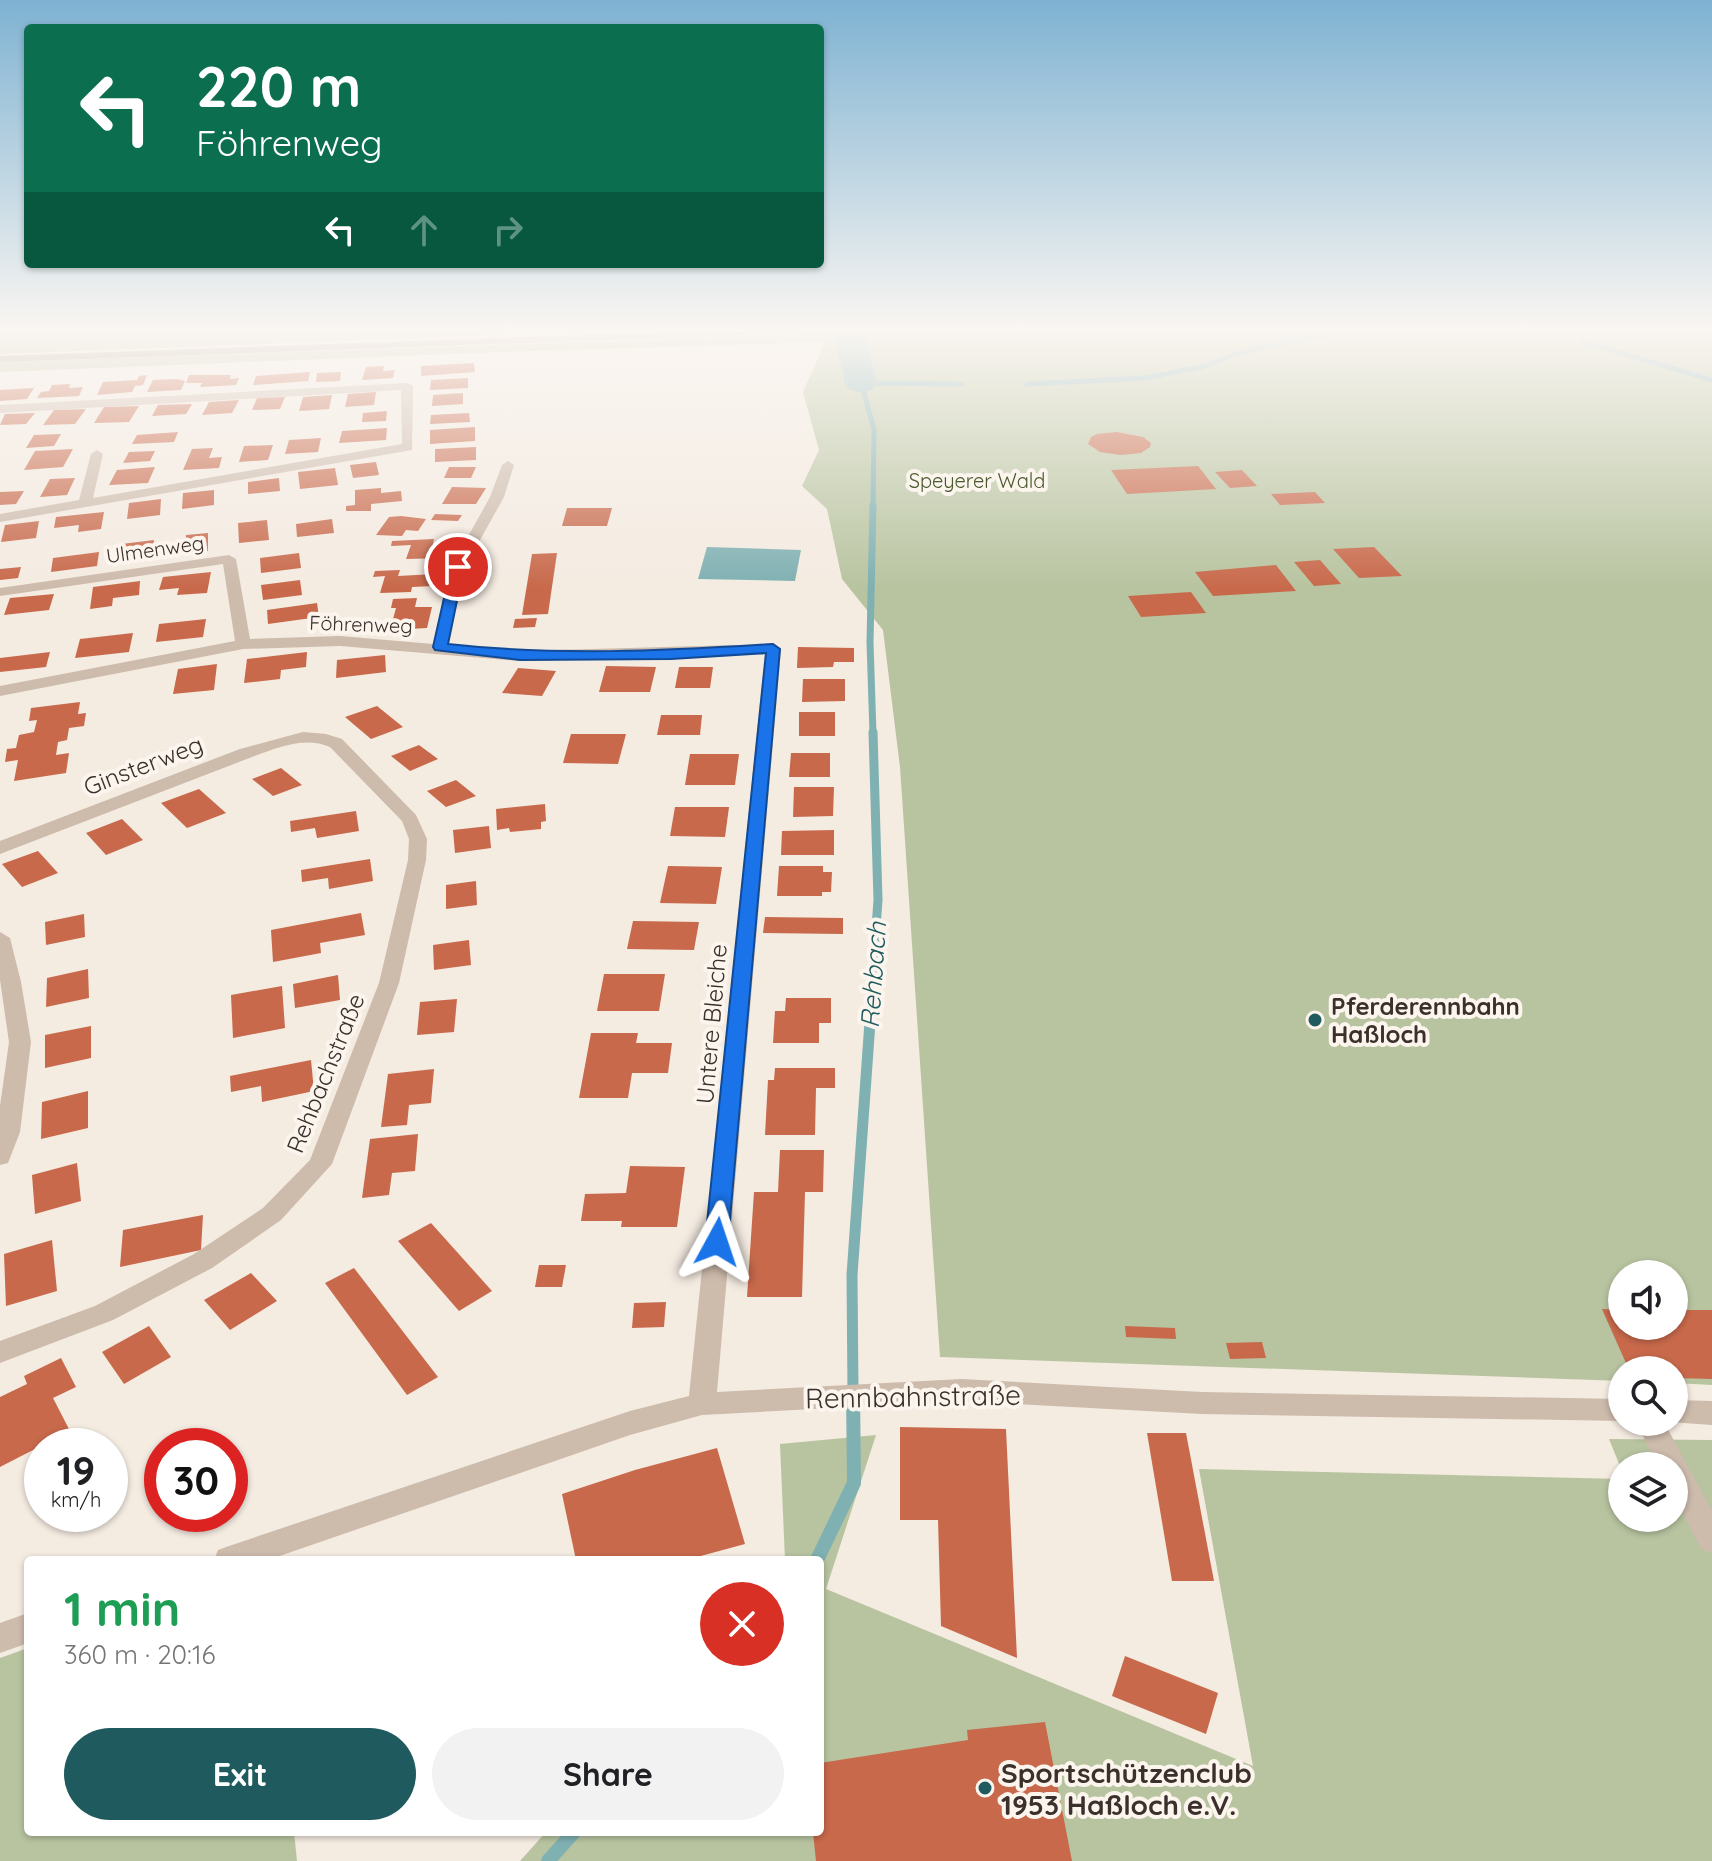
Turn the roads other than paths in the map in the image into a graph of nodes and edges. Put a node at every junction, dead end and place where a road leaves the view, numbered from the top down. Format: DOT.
graph roads {
  1 [pos="407,415"];
  2 [pos="97,454"];
  3 [pos="508,465"];
  4 [pos="85,504"];
  5 [pos="0,518"];
  6 [pos="0,592"];
  7 [pos="243,644"];
  8 [pos="440,647"];
  9 [pos="773,649"];
  10 [pos="0,691"];
  11 [pos="306,738"];
  12 [pos="0,848"];
  13 [pos="0,938"];
  14 [pos="0,1157"];
  15 [pos="0,1352"];
  16 [pos="702,1404"];
  17 [pos="1608,1410"];
  18 [pos="1688,1412"];
  19 [pos="1712,1413"];
  20 [pos="1688,1495"];
  21 [pos="1712,1540"];
  22 [pos="241,1556"];
  23 [pos="24,1629"];
  24 [pos="0,1638"];
  1 -- 4 [label="street"];
  2 -- 4 [label="street"];
  3 -- 8 [label="street"];
  4 -- 5 [label="street"];
  6 -- 7 [label="street, Ulmenweg"];
  7 -- 8 [label="street, Föhrenweg"];
  7 -- 10 [label="street, Föhrenweg"];
  8 -- 9 [label="street, Föhrenweg"];
  9 -- 16 [label="street, Untere Bleiche"];
  11 -- 12 [label="street, Ginsterweg"];
  11 -- 15 [label="street, Rehbachstraße"];
  13 -- 14 [label="street"];
  16 -- 17 [label="street, Rennbahnstraße"];
  16 -- 22 [label="street, Rennbahnstraße"];
  18 -- 19 [label="street"];
  20 -- 21 [label="street"];
  23 -- 24 [label="street"];
}
